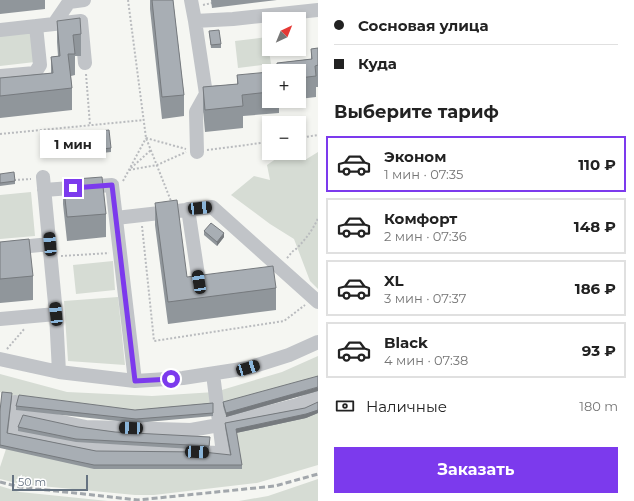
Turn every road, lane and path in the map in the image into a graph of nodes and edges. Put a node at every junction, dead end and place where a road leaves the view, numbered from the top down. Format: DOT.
graph roads {
  1 [pos="84,0"];
  2 [pos="128,0"];
  3 [pos="191,0"];
  4 [pos="318,10"];
  5 [pos="195,21"];
  6 [pos="54,24"];
  7 [pos="36,26"];
  8 [pos="0,30"];
  9 [pos="85,63"];
  10 [pos="0,76"];
  11 [pos="234,90"];
  12 [pos="206,94"];
  13 [pos="144,120"];
  14 [pos="90,125"];
  15 [pos="0,134"];
  16 [pos="318,135"];
  17 [pos="306,137"];
  18 [pos="146,138"];
  19 [pos="262,143"];
  20 [pos="151,150"];
  21 [pos="197,152"];
  22 [pos="157,165"];
  23 [pos="129,170"];
  24 [pos="14,180"];
  25 [pos="44,184"];
  26 [pos="112,185"];
  27 [pos="171,203"];
  28 [pos="188,209"];
  29 [pos="141,215"];
  30 [pos="116,218"];
  31 [pos="318,218"];
  32 [pos="0,249"];
  33 [pos="50,250"];
  34 [pos="120,252"];
  35 [pos="284,259"];
  36 [pos="286,274"];
  37 [pos="270,275"];
  38 [pos="223,280"];
  39 [pos="316,300"];
  40 [pos="56,314"];
  41 [pos="35,317"];
  42 [pos="0,319"];
  43 [pos="318,342"];
  44 [pos="2,356"];
  45 [pos="59,372"];
  46 [pos="213,374"];
  47 [pos="135,381"];
  48 [pos="318,397"];
  49 [pos="219,424"];
  1 -- 6 [label="street"];
  2 -- 13 [label="path"];
  3 -- 5 [label="street"];
  4 -- 5 [label="street"];
  5 -- 12 [label="street"];
  6 -- 7 [label="street"];
  6 -- 9 [label="street"];
  7 -- 8 [label="street"];
  7 -- 10 [label="street"];
  9 -- 14 [label="path"];
  11 -- 12 [label="street"];
  12 -- 21 [label="street"];
  13 -- 14 [label="path"];
  13 -- 18 [label="path"];
  14 -- 15 [label="path"];
  16 -- 17 [label="path"];
  18 -- 20 [label="path"];
  18 -- 22 [label="path"];
  18 -- 23 [label="path"];
  19 -- 21 [label="path"];
  20 -- 22 [label="path"];
  20 -- 23 [label="path"];
  22 -- 23 [label="path"];
  22 -- 27 [label="path"];
  23 -- 26 [label="path"];
  24 -- 25 [label="path"];
  25 -- 26 [label="street"];
  25 -- 33 [label="street"];
  26 -- 30 [label="street"];
  28 -- 29 [label="street"];
  28 -- 36 [label="street"];
  28 -- 38 [label="street"];
  29 -- 30 [label="street"];
  29 -- 39 [label="path"];
  30 -- 34 [label="street"];
  31 -- 35 [label="path"];
  32 -- 33 [label="street"];
  33 -- 34 [label="path"];
  33 -- 40 [label="street"];
  34 -- 47 [label="street"];
  36 -- 37 [label="street"];
  36 -- 39 [label="street"];
  40 -- 41 [label="street"];
  40 -- 45 [label="street"];
  41 -- 42 [label="street"];
  41 -- 44 [label="path"];
  43 -- 46 [label="street"];
  44 -- 45 [label="street"];
  45 -- 47 [label="street"];
  46 -- 47 [label="street"];
  46 -- 49 [label="street"];
  48 -- 49 [label="street"];
  49 -- 49 [label="street"];
}
